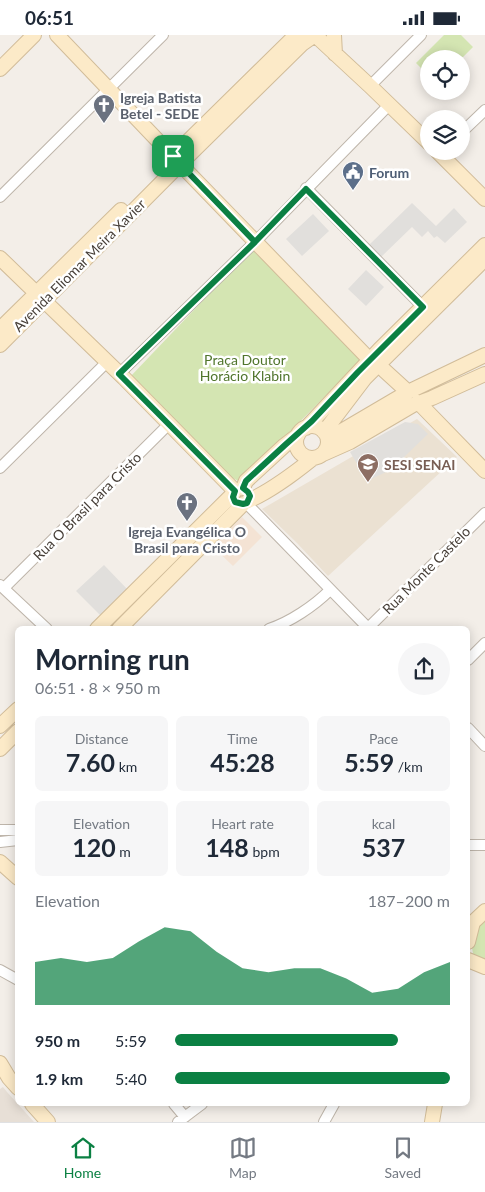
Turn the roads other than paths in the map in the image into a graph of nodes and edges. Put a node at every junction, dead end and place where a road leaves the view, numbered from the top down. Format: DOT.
graph roads {
  1 [pos="34,35"];
  2 [pos="56,35"];
  3 [pos="163,35"];
  4 [pos="296,35"];
  5 [pos="312,35"];
  6 [pos="334,35"];
  7 [pos="421,35"];
  8 [pos="336,54"];
  9 [pos="0,69"];
  10 [pos="370,86"];
  11 [pos="108,89"];
  12 [pos="389,105"];
  13 [pos="485,110"];
  14 [pos="470,124"];
  15 [pos="420,134"];
  16 [pos="176,160"];
  17 [pos="448,160"];
  18 [pos="306,189"];
  19 [pos="0,197"];
  20 [pos="485,199"];
  21 [pos="255,242"];
  22 [pos="485,245"];
  23 [pos="0,259"];
  24 [pos="485,259"];
  25 [pos="40,298"];
  26 [pos="423,307"];
  27 [pos="0,329"];
  28 [pos="0,345"];
  29 [pos="485,355"];
  30 [pos="107,362"];
  31 [pos="375,364"];
  32 [pos="119,374"];
  33 [pos="485,374"];
  34 [pos="410,396"];
  35 [pos="170,425"];
  36 [pos="302,431"];
  37 [pos="326,435"];
  38 [pos="317,456"];
  39 [pos="0,468"];
  40 [pos="485,471"];
  41 [pos="241,497"];
  42 [pos="485,513"];
  43 [pos="2,586"];
  44 [pos="330,590"];
  45 [pos="44,626"];
  46 [pos="100,626"];
  47 [pos="122,626"];
  48 [pos="274,626"];
  49 [pos="366,626"];
  50 [pos="370,626"];
  51 [pos="485,643"];
  52 [pos="470,659"];
  53 [pos="15,711"];
  54 [pos="1,722"];
  55 [pos="15,731"];
  56 [pos="15,734"];
  57 [pos="470,734"];
  58 [pos="485,745"];
  59 [pos="0,749"];
  60 [pos="0,830"];
  61 [pos="15,830"];
  62 [pos="15,840"];
  63 [pos="0,842"];
  64 [pos="470,845"];
  65 [pos="485,845"];
  66 [pos="0,861"];
  67 [pos="15,875"];
  68 [pos="485,911"];
  69 [pos="470,924"];
  70 [pos="470,960"];
  71 [pos="485,967"];
  72 [pos="470,969"];
  73 [pos="0,970"];
  74 [pos="485,973"];
  75 [pos="15,978"];
  76 [pos="0,1063"];
  77 [pos="9,1084"];
  78 [pos="34,1106"];
  79 [pos="175,1106"];
  80 [pos="199,1106"];
  81 [pos="333,1106"];
  82 [pos="434,1106"];
  83 [pos="182,1119"];
  84 [pos="48,1122"];
  85 [pos="324,1122"];
  86 [pos="432,1122"];
  87 [pos="436,1122"];
  1 -- 9 [label="main road"];
  2 -- 11 [label="main road"];
  3 -- 11 [label="street"];
  4 -- 16 [label="main road, Avenida Eliomar Meira Xavier"];
  5 -- 8 [label="main road"];
  5 -- 16 [label="main road, Avenida Eliomar Meira Xavier"];
  6 -- 8 [label="main road"];
  7 -- 10 [label="street"];
  8 -- 10 [label="main road"];
  10 -- 12 [label="main road"];
  11 -- 16 [label="main road"];
  11 -- 19 [label="street"];
  12 -- 15 [label="main road"];
  12 -- 18 [label="street"];
  13 -- 14 [label="street"];
  16 -- 21 [label="main road"];
  16 -- 25 [label="main road, Avenida Eliomar Meira Xavier"];
  17 -- 20 [label="main road"];
  18 -- 21 [label="street"];
  18 -- 26 [label="street"];
  21 -- 31 [label="main road"];
  21 -- 32 [label="street"];
  22 -- 26 [label="main road"];
  23 -- 25 [label="main road"];
  24 -- 31 [label="main road"];
  25 -- 27 [label="main road, Avenida Eliomar Meira Xavier"];
  25 -- 28 [label="main road, Avenida Eliomar Meira Xavier"];
  25 -- 30 [label="main road"];
  26 -- 31 [label="main road"];
  29 -- 34 [label="main road"];
  30 -- 32 [label="main road"];
  30 -- 39 [label="street"];
  31 -- 34 [label="main road"];
  31 -- 36 [label="main road"];
  31 -- 37 [label="main road"];
  32 -- 35 [label="main road"];
  33 -- 34 [label="main road"];
  34 -- 37 [label="main road"];
  34 -- 38 [label="main road"];
  34 -- 40 [label="main road"];
  35 -- 41 [label="main road"];
  35 -- 43 [label="street, Rua O Brasil para Cristo"];
  36 -- 37 [label="main road"];
  36 -- 38 [label="main road"];
  36 -- 41 [label="main road"];
  37 -- 38 [label="main road"];
  38 -- 41 [label="main road"];
  41 -- 44 [label="street"];
  41 -- 46 [label="main road"];
  41 -- 47 [label="main road"];
  42 -- 50 [label="street, Rua Monte Castelo"];
  43 -- 45 [label="street"];
  44 -- 48 [label="street"];
  44 -- 49 [label="street"];
  51 -- 52 [label="street"];
  53 -- 54 [label="main road"];
  54 -- 55 [label="street"];
  56 -- 59 [label="main road"];
  57 -- 58 [label="street"];
  60 -- 61 [label="street"];
  62 -- 63 [label="street"];
  64 -- 65 [label="street"];
  66 -- 67 [label="main road"];
  68 -- 69 [label="main road"];
  70 -- 71 [label="main road"];
  72 -- 74 [label="main road"];
  73 -- 75 [label="street"];
  76 -- 77 [label="main road"];
  78 -- 84 [label="main road"];
  79 -- 83 [label="street"];
  80 -- 83 [label="street"];
  81 -- 85 [label="street"];
  82 -- 86 [label="main road"];
  86 -- 87 [label="main road"];
}
